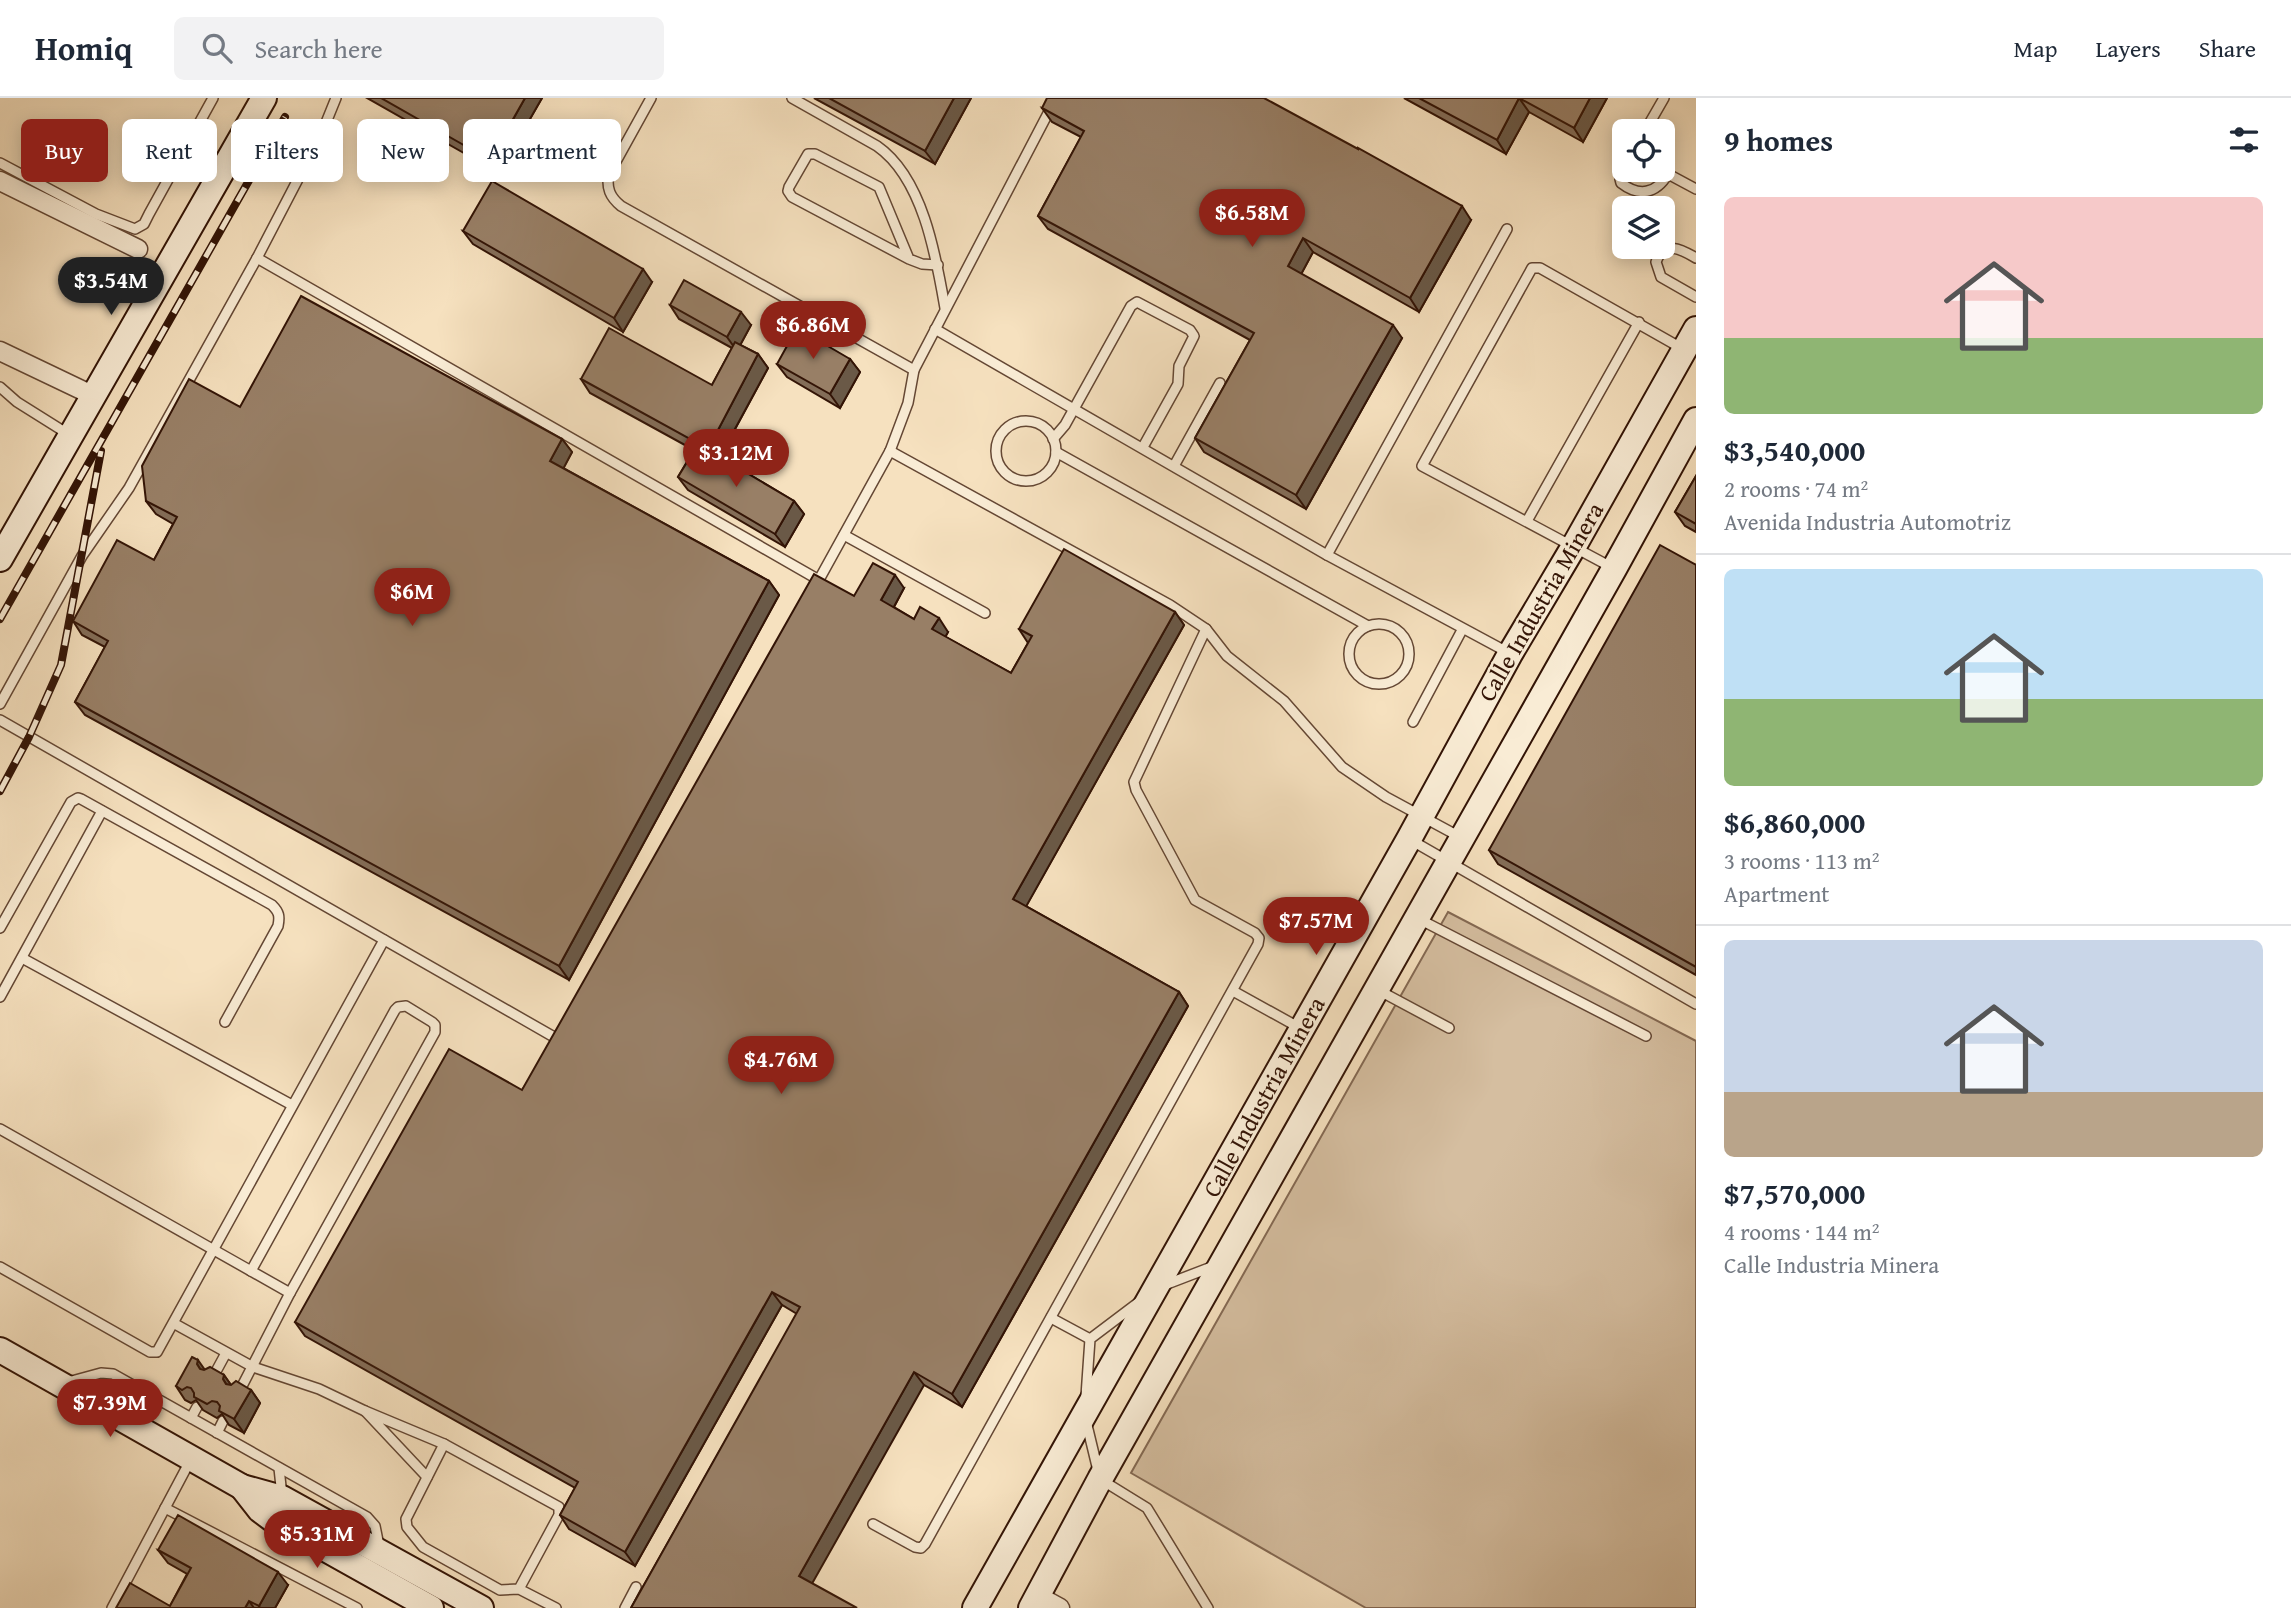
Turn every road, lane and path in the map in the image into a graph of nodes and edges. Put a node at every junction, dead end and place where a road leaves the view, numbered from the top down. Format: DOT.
graph roads {
  1 [pos="213,98"];
  2 [pos="264,98"];
  3 [pos="336,98"];
  4 [pos="651,98"];
  5 [pos="792,98"];
  6 [pos="1056,98"];
  7 [pos="1664,98"];
  8 [pos="1652,119"];
  9 [pos="0,163"];
  10 [pos="1675,178"];
  11 [pos="0,181"];
  12 [pos="1621,182"];
  13 [pos="1663,182"];
  14 [pos="1696,189"];
  15 [pos="1507,229"];
  16 [pos="138,249"];
  17 [pos="257,258"];
  18 [pos="1696,258"];
  19 [pos="909,259"];
  20 [pos="938,265"];
  21 [pos="1696,297"];
  22 [pos="945,308"];
  23 [pos="1639,323"];
  24 [pos="935,329"];
  25 [pos="1690,339"];
  26 [pos="0,351"];
  27 [pos="914,370"];
  28 [pos="1220,383"];
  29 [pos="0,387"];
  30 [pos="93,395"];
  31 [pos="1073,409"];
  32 [pos="1696,419"];
  33 [pos="70,435"];
  34 [pos="1053,439"];
  35 [pos="1143,447"];
  36 [pos="890,452"];
  37 [pos="1056,452"];
  38 [pos="1174,466"];
  39 [pos="1527,521"];
  40 [pos="844,535"];
  41 [pos="1574,546"];
  42 [pos="1327,555"];
  43 [pos="0,559"];
  44 [pos="1614,569"];
  45 [pos="819,580"];
  46 [pos="812,592"];
  47 [pos="985,613"];
  48 [pos="1368,626"];
  49 [pos="1206,629"];
  50 [pos="1462,629"];
  51 [pos="1510,654"];
  52 [pos="0,705"];
  53 [pos="0,720"];
  54 [pos="1413,722"];
  55 [pos="102,811"];
  56 [pos="1420,817"];
  57 [pos="1462,838"];
  58 [pos="1409,839"];
  59 [pos="1448,862"];
  60 [pos="1417,918"];
  61 [pos="0,928"];
  62 [pos="384,940"];
  63 [pos="22,958"];
  64 [pos="1377,989"];
  65 [pos="1233,991"];
  66 [pos="0,997"];
  67 [pos="1696,1004"];
  68 [pos="225,1022"];
  69 [pos="571,1022"];
  70 [pos="1449,1028"];
  71 [pos="1301,1029"];
  72 [pos="1646,1036"];
  73 [pos="292,1105"];
  74 [pos="0,1129"];
  75 [pos="213,1250"];
  76 [pos="1223,1263"];
  77 [pos="0,1267"];
  78 [pos="251,1271"];
  79 [pos="1156,1289"];
  80 [pos="290,1293"];
  81 [pos="1051,1318"];
  82 [pos="175,1324"];
  83 [pos="1090,1339"];
  84 [pos="0,1350"];
  85 [pos="226,1353"];
  86 [pos="253,1367"];
  87 [pos="213,1377"];
  88 [pos="60,1385"];
  89 [pos="239,1392"];
  90 [pos="197,1407"];
  91 [pos="365,1411"];
  92 [pos="1085,1414"];
  93 [pos="191,1418"];
  94 [pos="223,1422"];
  95 [pos="217,1433"];
  96 [pos="444,1444"];
  97 [pos="191,1458"];
  98 [pos="279,1468"];
  99 [pos="427,1477"];
  100 [pos="1100,1479"];
  101 [pos="242,1487"];
  102 [pos="282,1498"];
  103 [pos="165,1508"];
  104 [pos="873,1524"];
  105 [pos="390,1566"];
  106 [pos="636,1587"];
  107 [pos="519,1589"];
  108 [pos="536,1598"];
  109 [pos="1035,1602"];
  110 [pos="111,1608"];
  111 [pos="358,1608"];
  112 [pos="431,1608"];
  113 [pos="481,1608"];
  114 [pos="530,1608"];
  115 [pos="556,1608"];
  116 [pos="625,1608"];
  117 [pos="975,1608"];
  118 [pos="1060,1608"];
  119 [pos="1208,1608"];
  1 -- 9 [label="lane"];
  2 -- 30 [label="main road"];
  3 -- 17 [label="lane"];
  4 -- 27 [label="lane"];
  5 -- 20 [label="lane"];
  6 -- 22 [label="lane"];
  7 -- 8 [label="lane"];
  10 -- 14 [label="lane"];
  11 -- 16 [label="street"];
  12 -- 13 [label="lane"];
  15 -- 42 [label="lane"];
  17 -- 45 [label="lane"];
  17 -- 52 [label="lane"];
  18 -- 21 [label="lane"];
  19 -- 19 [label="lane"];
  19 -- 20 [label="lane"];
  20 -- 22 [label="lane"];
  22 -- 24 [label="lane"];
  23 -- 25 [label="lane"];
  23 -- 39 [label="lane"];
  23 -- 39 [label="lane"];
  24 -- 27 [label="lane"];
  24 -- 31 [label="lane"];
  25 -- 41 [label="main road, Calle Industria Minera"];
  26 -- 30 [label="street"];
  27 -- 36 [label="lane"];
  28 -- 38 [label="lane"];
  29 -- 33 [label="lane"];
  30 -- 33 [label="main road"];
  31 -- 34 [label="lane"];
  31 -- 35 [label="lane"];
  31 -- 35 [label="lane"];
  32 -- 44 [label="main road, Calle Industria Minera"];
  33 -- 43 [label="main road"];
  34 -- 37 [label="lane"];
  34 -- 37 [label="lane"];
  35 -- 38 [label="lane"];
  36 -- 40 [label="lane"];
  36 -- 49 [label="lane"];
  37 -- 48 [label="lane"];
  38 -- 42 [label="lane"];
  39 -- 41 [label="lane"];
  40 -- 45 [label="lane"];
  40 -- 47 [label="lane"];
  41 -- 44 [label="lane"];
  41 -- 51 [label="main road, Calle Industria Minera"];
  42 -- 50 [label="lane"];
  44 -- 57 [label="main road, Calle Industria Minera"];
  45 -- 46 [label="lane"];
  48 -- 48 [label="lane"];
  49 -- 56 [label="lane"];
  49 -- 65 [label="lane"];
  50 -- 51 [label="lane"];
  50 -- 54 [label="lane"];
  51 -- 56 [label="main road, Calle Industria Minera"];
  53 -- 62 [label="lane"];
  55 -- 61 [label="lane"];
  55 -- 63 [label="lane"];
  55 -- 68 [label="lane"];
  56 -- 57 [label="lane"];
  56 -- 58 [label="main road, Calle Industria Minera"];
  57 -- 59 [label="main road, Calle Industria Minera"];
  58 -- 59 [label="lane"];
  58 -- 71 [label="main road, Calle Industria Minera"];
  59 -- 60 [label="main road, Calle Industria Minera"];
  59 -- 67 [label="lane"];
  60 -- 64 [label="main road, Calle Industria Minera"];
  60 -- 72 [label="lane"];
  62 -- 69 [label="lane"];
  62 -- 73 [label="lane"];
  63 -- 66 [label="lane"];
  63 -- 73 [label="lane"];
  64 -- 70 [label="lane"];
  64 -- 76 [label="main road, Calle Industria Minera"];
  65 -- 71 [label="lane"];
  65 -- 81 [label="lane"];
  71 -- 79 [label="main road, Calle Industria Minera"];
  73 -- 75 [label="lane"];
  74 -- 75 [label="lane"];
  75 -- 78 [label="lane"];
  75 -- 82 [label="lane"];
  76 -- 79 [label="lane"];
  76 -- 100 [label="main road, Calle Industria Minera"];
  77 -- 82 [label="lane"];
  78 -- 80 [label="lane"];
  78 -- 80 [label="lane"];
  79 -- 83 [label="lane"];
  79 -- 92 [label="main road, Calle Industria Minera"];
  80 -- 86 [label="lane"];
  81 -- 83 [label="lane"];
  81 -- 104 [label="lane"];
  82 -- 85 [label="lane"];
  83 -- 92 [label="lane"];
  84 -- 88 [label="main road"];
  85 -- 86 [label="lane"];
  85 -- 87 [label="lane"];
  86 -- 89 [label="lane"];
  86 -- 91 [label="lane"];
  88 -- 93 [label="lane"];
  88 -- 97 [label="main road"];
  90 -- 93 [label="lane"];
  91 -- 96 [label="lane"];
  91 -- 99 [label="lane"];
  92 -- 100 [label="lane"];
  92 -- 117 [label="main road, Calle Industria Minera"];
  93 -- 95 [label="lane"];
  94 -- 95 [label="lane"];
  95 -- 98 [label="lane"];
  96 -- 99 [label="lane"];
  96 -- 107 [label="lane"];
  97 -- 101 [label="main road"];
  97 -- 103 [label="lane"];
  98 -- 102 [label="lane"];
  98 -- 105 [label="lane"];
  99 -- 107 [label="lane"];
  100 -- 109 [label="main road, Calle Industria Minera"];
  100 -- 119 [label="lane"];
  101 -- 102 [label="main road"];
  101 -- 105 [label="main road"];
  102 -- 105 [label="main road"];
  103 -- 110 [label="lane"];
  103 -- 111 [label="lane"];
  105 -- 112 [label="main road"];
  105 -- 113 [label="main road"];
  106 -- 116 [label="lane"];
  107 -- 108 [label="lane"];
  108 -- 114 [label="lane"];
  108 -- 115 [label="lane"];
  109 -- 118 [label="street"];
}
